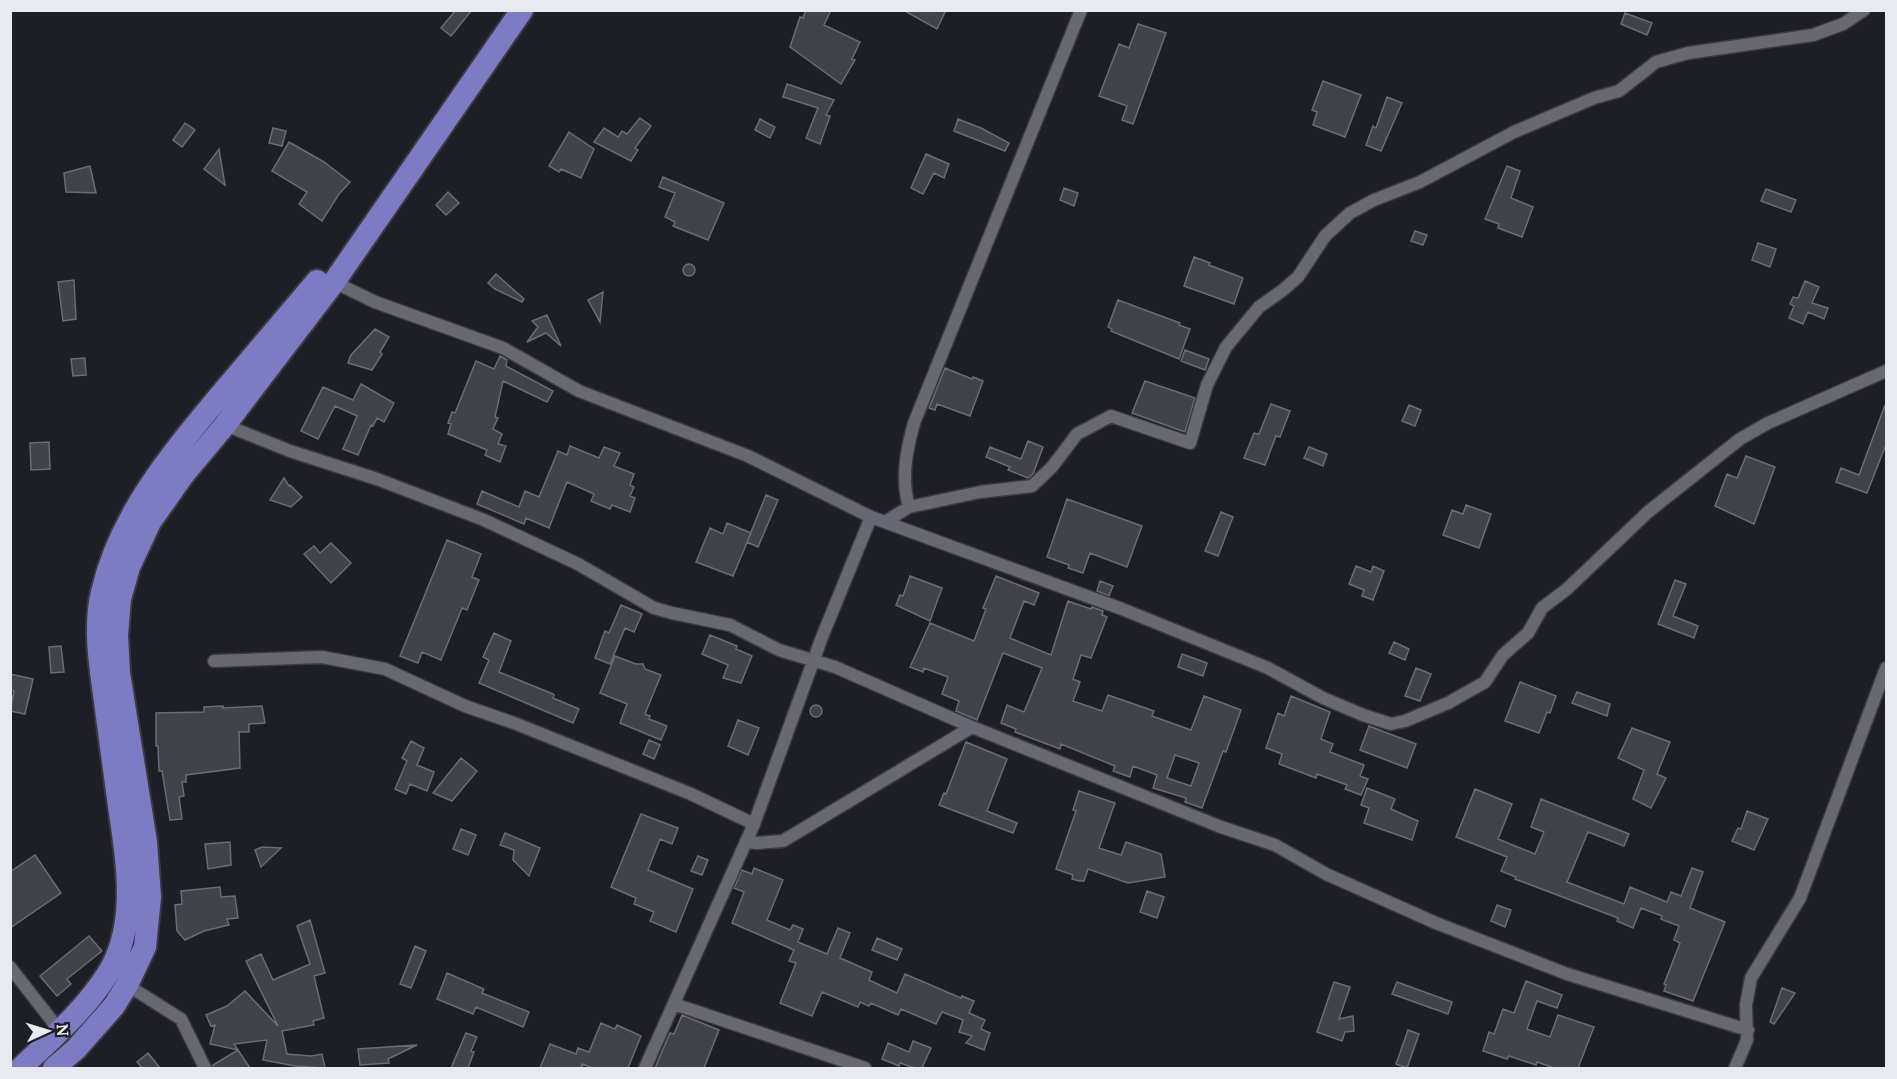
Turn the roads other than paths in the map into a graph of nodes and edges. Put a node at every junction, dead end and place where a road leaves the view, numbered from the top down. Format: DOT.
graph roads {
  1 [pos="522,10"];
  2 [pos="1081,10"];
  3 [pos="1864,10"];
  4 [pos="401,182"];
  5 [pos="334,282"];
  6 [pos="1887,371"];
  7 [pos="225,425"];
  8 [pos="909,507"];
  9 [pos="871,517"];
  10 [pos="885,522"];
  11 [pos="214,661"];
  12 [pos="815,661"];
  13 [pos="1887,668"];
  14 [pos="972,728"];
  15 [pos="753,824"];
  16 [pos="746,841"];
  17 [pos="10,967"];
  18 [pos="127,985"];
  19 [pos="674,1004"];
  20 [pos="60,1030"];
  21 [pos="1748,1030"];
  22 [pos="21,1068"];
  23 [pos="54,1068"];
  24 [pos="205,1068"];
  25 [pos="645,1068"];
  26 [pos="865,1068"];
  27 [pos="1735,1068"];
  1 -- 4 [label="highway"];
  2 -- 8 [label="street"];
  3 -- 8 [label="street"];
  4 -- 5 [label="highway"];
  4 -- 20 [label="highway"];
  5 -- 7 [label="highway"];
  5 -- 9 [label="street"];
  6 -- 10 [label="street"];
  7 -- 12 [label="street"];
  7 -- 18 [label="highway"];
  8 -- 10 [label="street"];
  9 -- 10 [label="street"];
  9 -- 12 [label="street"];
  11 -- 15 [label="street"];
  12 -- 14 [label="street"];
  12 -- 15 [label="street"];
  13 -- 21 [label="street"];
  14 -- 16 [label="street"];
  14 -- 21 [label="street"];
  15 -- 16 [label="street"];
  16 -- 19 [label="street"];
  17 -- 20 [label="street"];
  18 -- 23 [label="highway"];
  18 -- 24 [label="street"];
  19 -- 25 [label="street"];
  19 -- 26 [label="street"];
  20 -- 22 [label="highway"];
  21 -- 27 [label="street"];
}
